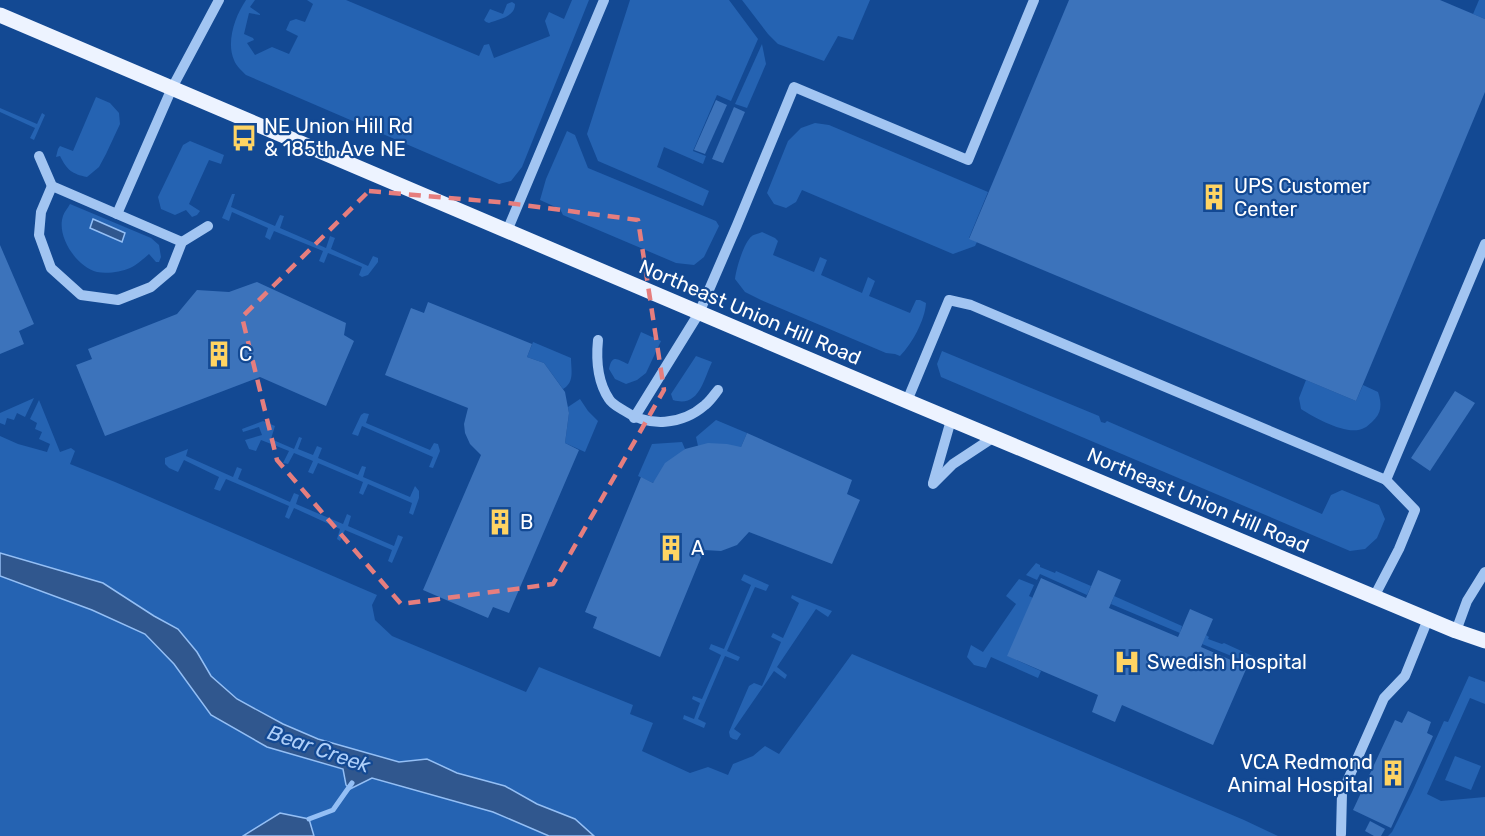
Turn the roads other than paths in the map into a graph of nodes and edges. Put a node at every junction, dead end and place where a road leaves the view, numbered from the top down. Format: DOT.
graph roads {
  1 [pos="219,0"];
  2 [pos="604,0"];
  3 [pos="1034,0"];
  4 [pos="0,15"];
  5 [pos="172,88"];
  6 [pos="39,156"];
  7 [pos="52,186"];
  8 [pos="117,214"];
  9 [pos="208,226"];
  10 [pos="507,231"];
  11 [pos="182,242"];
  12 [pos="1485,244"];
  13 [pos="699,313"];
  14 [pos="598,340"];
  15 [pos="718,390"];
  16 [pos="907,401"];
  17 [pos="633,418"];
  18 [pos="951,420"];
  19 [pos="994,437"];
  20 [pos="1386,480"];
  21 [pos="1485,572"];
  22 [pos="1374,597"];
  23 [pos="1428,619"];
  24 [pos="1456,631"];
  25 [pos="1485,641"];
  26 [pos="1341,834"];
  1 -- 5 [label="street"];
  2 -- 10 [label="street"];
  3 -- 13 [label="street"];
  4 -- 5 [label="main road, Northeast Union Hill Road"];
  5 -- 8 [label="street"];
  5 -- 10 [label="main road, Northeast Union Hill Road"];
  6 -- 7 [label="street"];
  7 -- 8 [label="street"];
  7 -- 11 [label="street"];
  8 -- 11 [label="street"];
  9 -- 11 [label="street"];
  10 -- 13 [label="main road, Northeast Union Hill Road"];
  12 -- 20 [label="street"];
  13 -- 16 [label="main road, Northeast Union Hill Road"];
  13 -- 17 [label="street"];
  14 -- 17 [label="street"];
  15 -- 17 [label="street"];
  16 -- 18 [label="main road, Northeast Union Hill Road"];
  16 -- 20 [label="street"];
  18 -- 19 [label="main road, Northeast Union Hill Road"];
  18 -- 19 [label="street"];
  19 -- 22 [label="main road, Northeast Union Hill Road"];
  20 -- 22 [label="street"];
  21 -- 24 [label="street"];
  22 -- 23 [label="main road, Northeast Union Hill Road"];
  23 -- 24 [label="main road, Northeast Union Hill Road"];
  23 -- 26 [label="street"];
  24 -- 25 [label="main road, Northeast Union Hill Road"];
}
